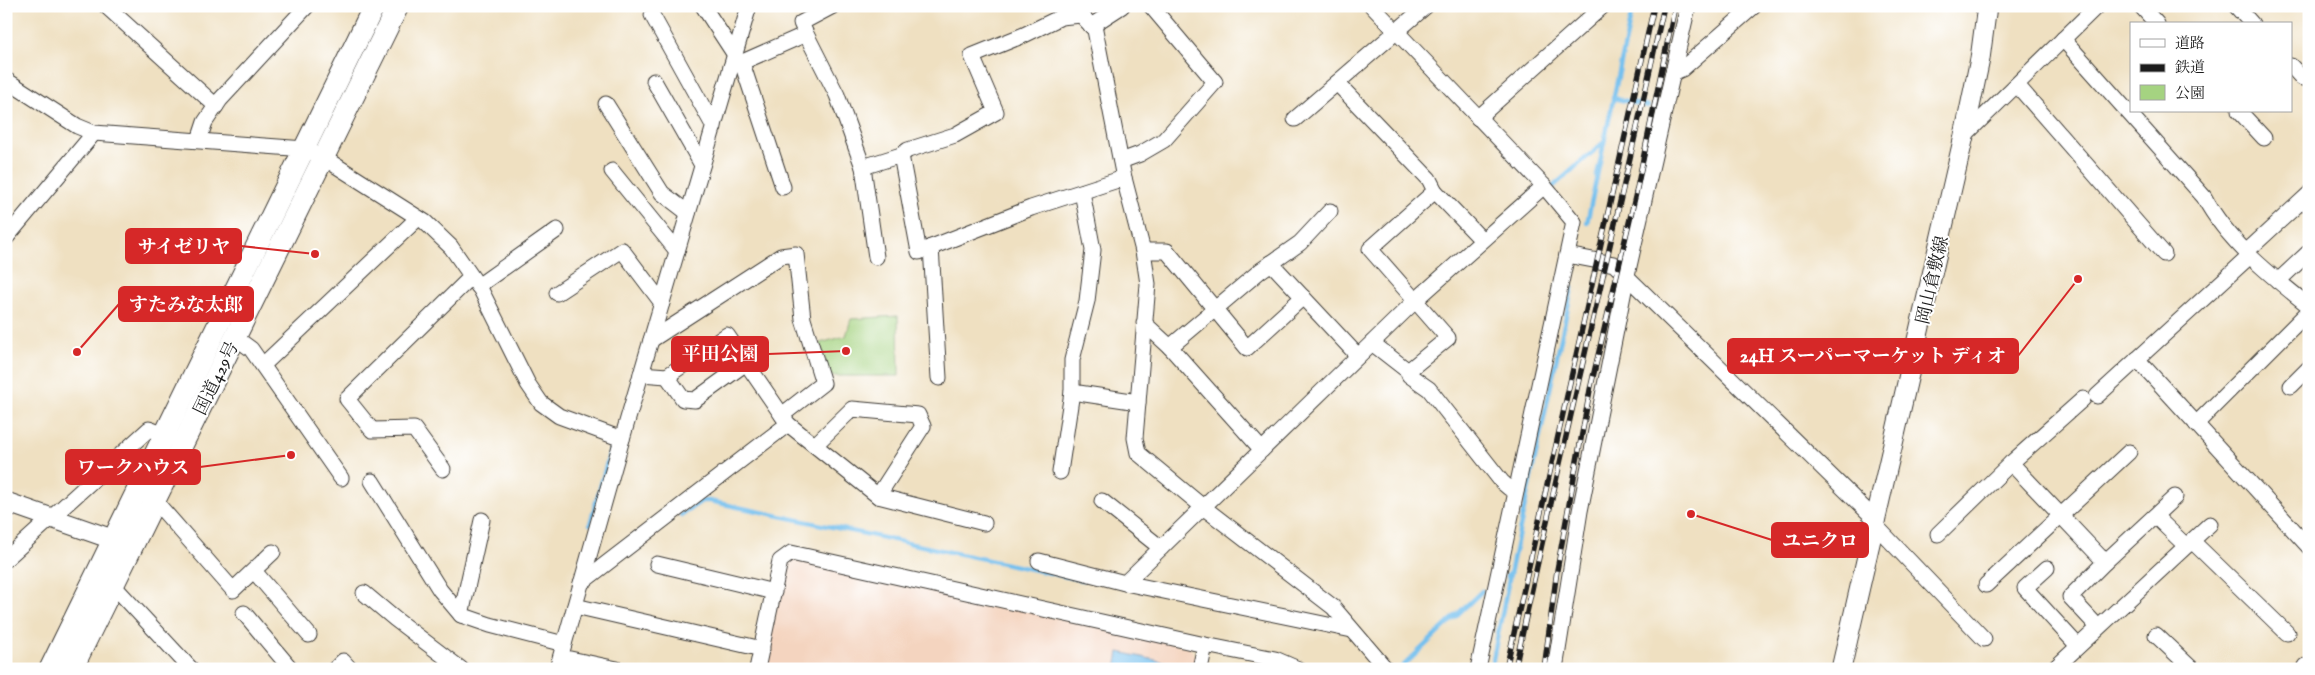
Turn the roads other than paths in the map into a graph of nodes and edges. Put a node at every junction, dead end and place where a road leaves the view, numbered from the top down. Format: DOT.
graph roads {
  1 [pos="106,6"];
  2 [pos="307,6"];
  3 [pos="374,6"];
  4 [pos="398,6"];
  5 [pos="703,6"];
  6 [pos="749,6"];
  7 [pos="833,6"];
  8 [pos="1122,6"];
  9 [pos="1151,6"];
  10 [pos="1372,6"];
  11 [pos="1426,6"];
  12 [pos="1603,6"];
  13 [pos="1688,6"];
  14 [pos="1754,6"];
  15 [pos="1988,6"];
  16 [pos="2097,6"];
  17 [pos="2140,6"];
  18 [pos="2236,6"];
  19 [pos="652,15"];
  20 [pos="1082,16"];
  21 [pos="2155,22"];
  22 [pos="2250,22"];
  23 [pos="1397,32"];
  24 [pos="806,34"];
  25 [pos="2063,39"];
  26 [pos="736,61"];
  27 [pos="2292,67"];
  28 [pos="1673,73"];
  29 [pos="2309,78"];
  30 [pos="6,80"];
  31 [pos="654,81"];
  32 [pos="1337,83"];
  33 [pos="2017,85"];
  34 [pos="606,104"];
  35 [pos="216,106"];
  36 [pos="2240,112"];
  37 [pos="1478,118"];
  38 [pos="1295,119"];
  39 [pos="714,127"];
  40 [pos="94,133"];
  41 [pos="1964,136"];
  42 [pos="2264,138"];
  43 [pos="199,140"];
  44 [pos="304,149"];
  45 [pos="901,155"];
  46 [pos="324,158"];
  47 [pos="1121,161"];
  48 [pos="702,165"];
  49 [pos="863,167"];
  50 [pos="612,171"];
  51 [pos="1124,178"];
  52 [pos="783,187"];
  53 [pos="1547,189"];
  54 [pos="1435,191"];
  55 [pos="1082,192"];
  56 [pos="2309,194"];
  57 [pos="1330,211"];
  58 [pos="688,213"];
  59 [pos="418,218"];
  60 [pos="557,230"];
  61 [pos="6,238"];
  62 [pos="1482,240"];
  63 [pos="931,247"];
  64 [pos="677,251"];
  65 [pos="1143,251"];
  66 [pos="2309,252"];
  67 [pos="2164,254"];
  68 [pos="2248,254"];
  69 [pos="1567,255"];
  70 [pos="876,257"];
  71 [pos="1271,263"];
  72 [pos="1627,276"];
  73 [pos="475,281"];
  74 [pos="2278,281"];
  75 [pos="557,293"];
  76 [pos="1303,297"];
  77 [pos="662,303"];
  78 [pos="1419,303"];
  79 [pos="2309,306"];
  80 [pos="1215,309"];
  81 [pos="2309,311"];
  82 [pos="1144,323"];
  83 [pos="236,338"];
  84 [pos="651,340"];
  85 [pos="1375,345"];
  86 [pos="1170,347"];
  87 [pos="1358,356"];
  88 [pos="2137,359"];
  89 [pos="746,363"];
  90 [pos="263,365"];
  91 [pos="2309,368"];
  92 [pos="1408,371"];
  93 [pos="641,374"];
  94 [pos="667,376"];
  95 [pos="939,378"];
  96 [pos="2291,386"];
  97 [pos="1072,392"];
  98 [pos="1138,402"];
  99 [pos="785,420"];
  100 [pos="2196,424"];
  101 [pos="174,439"];
  102 [pos="622,439"];
  103 [pos="815,445"];
  104 [pos="1262,450"];
  105 [pos="2129,452"];
  106 [pos="2012,463"];
  107 [pos="443,469"];
  108 [pos="1060,472"];
  109 [pos="341,478"];
  110 [pos="372,481"];
  111 [pos="1516,491"];
  112 [pos="878,496"];
  113 [pos="2176,497"];
  114 [pos="155,501"];
  115 [pos="1102,501"];
  116 [pos="6,502"];
  117 [pos="1206,510"];
  118 [pos="2061,516"];
  119 [pos="2155,516"];
  120 [pos="51,517"];
  121 [pos="482,520"];
  122 [pos="984,523"];
  123 [pos="1876,524"];
  124 [pos="2210,524"];
  125 [pos="1938,534"];
  126 [pos="122,543"];
  127 [pos="2189,544"];
  128 [pos="2309,547"];
  129 [pos="1161,548"];
  130 [pos="273,552"];
  131 [pos="6,559"];
  132 [pos="1039,561"];
  133 [pos="2105,562"];
  134 [pos="657,564"];
  135 [pos="2047,568"];
  136 [pos="254,570"];
  137 [pos="581,583"];
  138 [pos="1131,584"];
  139 [pos="113,585"];
  140 [pos="1986,585"];
  141 [pos="774,592"];
  142 [pos="364,593"];
  143 [pos="579,607"];
  144 [pos="244,613"];
  145 [pos="461,615"];
  146 [pos="2098,627"];
  147 [pos="1352,630"];
  148 [pos="2286,633"];
  149 [pos="309,635"];
  150 [pos="2156,635"];
  151 [pos="1984,639"];
  152 [pos="1206,645"];
  153 [pos="2078,646"];
  154 [pos="762,649"];
  155 [pos="561,653"];
  156 [pos="50,669"];
  157 [pos="72,669"];
  158 [pos="191,669"];
  159 [pos="292,669"];
  160 [pos="335,669"];
  161 [pos="350,669"];
  162 [pos="461,669"];
  163 [pos="617,669"];
  164 [pos="757,669"];
  165 [pos="1200,669"];
  166 [pos="1298,669"];
  167 [pos="1386,669"];
  168 [pos="1478,669"];
  169 [pos="1555,669"];
  170 [pos="1842,669"];
  171 [pos="2054,669"];
  172 [pos="2192,669"];
  1 -- 35 [label="street"];
  2 -- 35 [label="street"];
  3 -- 44 [label="highway, 国道429号"];
  4 -- 46 [label="highway, 国道429号"];
  5 -- 26 [label="street"];
  6 -- 26 [label="street"];
  7 -- 24 [label="street"];
  8 -- 20 [label="street"];
  9 -- 47 [label="street"];
  10 -- 23 [label="street"];
  11 -- 23 [label="street"];
  12 -- 37 [label="street"];
  13 -- 28 [label="street"];
  14 -- 28 [label="street"];
  15 -- 41 [label="main road, 岡山倉敷線"];
  16 -- 25 [label="street"];
  17 -- 21 [label="street"];
  18 -- 22 [label="street"];
  19 -- 39 [label="street"];
  20 -- 45 [label="street"];
  20 -- 47 [label="street"];
  23 -- 32 [label="street"];
  23 -- 37 [label="street"];
  24 -- 26 [label="street"];
  24 -- 49 [label="street"];
  25 -- 33 [label="street"];
  25 -- 68 [label="street"];
  26 -- 39 [label="street"];
  26 -- 52 [label="street"];
  27 -- 29 [label="street"];
  28 -- 72 [label="street"];
  30 -- 40 [label="street"];
  31 -- 48 [label="street"];
  32 -- 38 [label="street"];
  32 -- 54 [label="street"];
  33 -- 41 [label="street"];
  33 -- 67 [label="street"];
  34 -- 58 [label="street"];
  35 -- 43 [label="street"];
  36 -- 42 [label="street"];
  37 -- 53 [label="street"];
  39 -- 48 [label="street"];
  40 -- 43 [label="street"];
  40 -- 61 [label="street"];
  41 -- 123 [label="main road, 岡山倉敷線"];
  43 -- 44 [label="street"];
  44 -- 46 [label="street"];
  44 -- 101 [label="highway, 国道429号"];
  45 -- 49 [label="street"];
  45 -- 63 [label="street"];
  46 -- 59 [label="street"];
  46 -- 83 [label="highway, 国道429号"];
  47 -- 51 [label="street"];
  48 -- 58 [label="street"];
  49 -- 70 [label="street"];
  50 -- 64 [label="street"];
  51 -- 55 [label="street"];
  51 -- 65 [label="street"];
  53 -- 62 [label="street"];
  53 -- 69 [label="street"];
  54 -- 62 [label="street"];
  54 -- 78 [label="street"];
  55 -- 63 [label="street"];
  55 -- 97 [label="street"];
  56 -- 68 [label="street"];
  57 -- 71 [label="street"];
  58 -- 64 [label="street"];
  59 -- 73 [label="street"];
  59 -- 90 [label="street"];
  60 -- 73 [label="street"];
  62 -- 78 [label="street"];
  63 -- 95 [label="street"];
  64 -- 77 [label="street"];
  65 -- 80 [label="street"];
  65 -- 82 [label="street"];
  66 -- 74 [label="street"];
  68 -- 74 [label="street"];
  68 -- 88 [label="street"];
  69 -- 72 [label="street"];
  69 -- 111 [label="street"];
  71 -- 76 [label="street"];
  71 -- 80 [label="street"];
  72 -- 123 [label="street"];
  72 -- 169 [label="street"];
  73 -- 102 [label="street"];
  73 -- 107 [label="street"];
  74 -- 79 [label="street"];
  75 -- 77 [label="street"];
  76 -- 80 [label="street"];
  76 -- 87 [label="street"];
  77 -- 84 [label="street"];
  78 -- 85 [label="street"];
  78 -- 92 [label="street"];
  80 -- 86 [label="street"];
  81 -- 100 [label="street"];
  82 -- 86 [label="street"];
  82 -- 98 [label="street"];
  83 -- 90 [label="street"];
  83 -- 101 [label="highway, 国道429号"];
  84 -- 93 [label="street"];
  84 -- 99 [label="street"];
  85 -- 87 [label="street"];
  85 -- 92 [label="street"];
  86 -- 104 [label="street"];
  87 -- 104 [label="street"];
  88 -- 100 [label="street"];
  88 -- 106 [label="street"];
  89 -- 94 [label="street"];
  89 -- 94 [label="street"];
  89 -- 99 [label="street"];
  90 -- 109 [label="street"];
  91 -- 96 [label="street"];
  92 -- 111 [label="street"];
  93 -- 94 [label="street"];
  93 -- 102 [label="street"];
  97 -- 98 [label="street"];
  97 -- 108 [label="street"];
  98 -- 117 [label="street"];
  99 -- 103 [label="street"];
  99 -- 137 [label="street"];
  100 -- 128 [label="street"];
  101 -- 114 [label="highway, 国道429号"];
  101 -- 120 [label="street"];
  101 -- 126 [label="highway, 国道429号"];
  102 -- 137 [label="street"];
  103 -- 112 [label="street"];
  103 -- 112 [label="street"];
  104 -- 117 [label="street"];
  105 -- 118 [label="street"];
  106 -- 118 [label="street"];
  106 -- 125 [label="street"];
  110 -- 145 [label="street"];
  111 -- 168 [label="street"];
  112 -- 122 [label="street"];
  113 -- 119 [label="street"];
  114 -- 126 [label="highway, 国道429号"];
  114 -- 136 [label="street"];
  115 -- 129 [label="street"];
  116 -- 120 [label="main road"];
  117 -- 129 [label="street"];
  117 -- 147 [label="street"];
  118 -- 133 [label="street"];
  118 -- 140 [label="street"];
  119 -- 127 [label="street"];
  119 -- 133 [label="street"];
  120 -- 126 [label="main road"];
  120 -- 131 [label="street"];
  121 -- 145 [label="street"];
  123 -- 151 [label="street"];
  123 -- 170 [label="main road, 岡山倉敷線"];
  124 -- 127 [label="street"];
  126 -- 139 [label="highway, 国道429号"];
  126 -- 156 [label="highway, 国道429号"];
  127 -- 146 [label="street"];
  127 -- 148 [label="street"];
  129 -- 138 [label="street"];
  130 -- 136 [label="street"];
  132 -- 138 [label="street"];
  133 -- 146 [label="street"];
  134 -- 141 [label="street"];
  135 -- 153 [label="street"];
  136 -- 149 [label="street"];
  137 -- 143 [label="street"];
  138 -- 147 [label="street"];
  139 -- 157 [label="highway, 国道429号"];
  139 -- 158 [label="street"];
  141 -- 152 [label="street"];
  141 -- 154 [label="street"];
  142 -- 162 [label="street"];
  143 -- 154 [label="street"];
  143 -- 155 [label="street"];
  144 -- 159 [label="street"];
  145 -- 155 [label="street"];
  146 -- 153 [label="street"];
  147 -- 167 [label="street"];
  150 -- 172 [label="street"];
  152 -- 165 [label="street"];
  152 -- 166 [label="street"];
  153 -- 171 [label="street"];
  154 -- 164 [label="street"];
  155 -- 163 [label="street"];
  160 -- 161 [label="street"];
}
